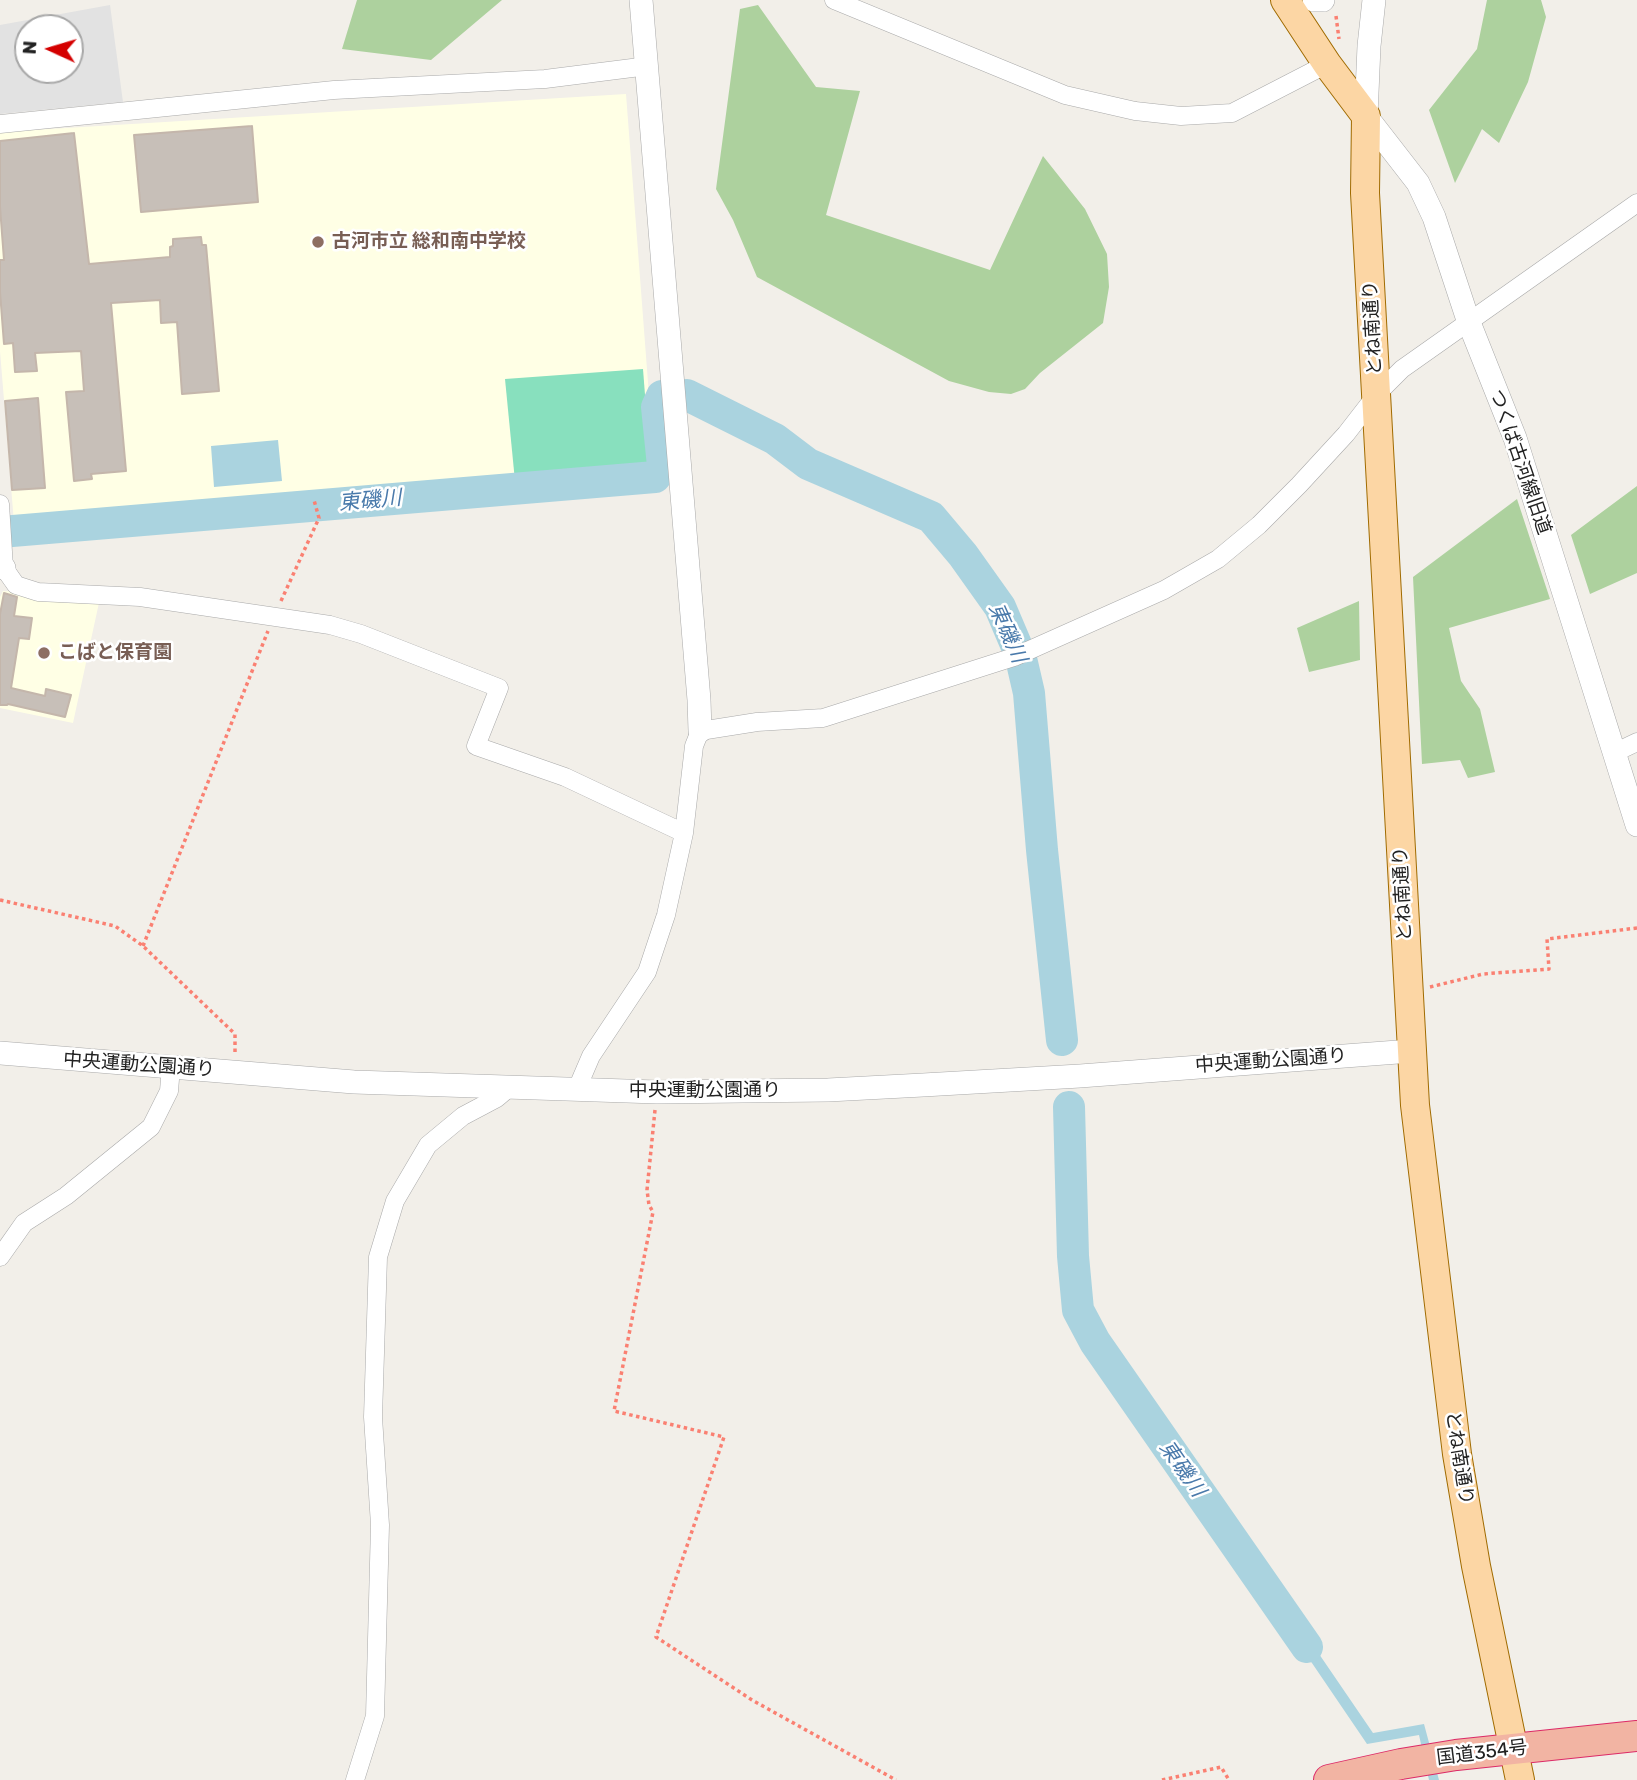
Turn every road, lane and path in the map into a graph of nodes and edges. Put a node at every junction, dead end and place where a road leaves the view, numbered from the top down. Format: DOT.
graph roads {
  1 [pos="641,0"];
  2 [pos="834,0"];
  3 [pos="1285,0"];
  4 [pos="1374,0"];
  5 [pos="1324,3"];
  6 [pos="1333,54"];
  7 [pos="648,66"];
  8 [pos="1366,116"];
  9 [pos="0,124"];
  10 [pos="1637,203"];
  11 [pos="1468,320"];
  12 [pos="1377,394"];
  13 [pos="314,500"];
  14 [pos="0,503"];
  15 [pos="2,568"];
  16 [pos="274,617"];
  17 [pos="699,732"];
  18 [pos="1637,741"];
  19 [pos="1614,753"];
  20 [pos="1637,825"];
  21 [pos="684,833"];
  22 [pos="0,900"];
  23 [pos="1637,928"];
  24 [pos="143,946"];
  25 [pos="1407,988"];
  26 [pos="1411,1051"];
  27 [pos="0,1053"];
  28 [pos="171,1067"];
  29 [pos="236,1073"];
  30 [pos="510,1087"];
  31 [pos="576,1091"];
  32 [pos="657,1092"];
  33 [pos="0,1257"];
  34 [pos="1637,1736"];
  35 [pos="1513,1749"];
  36 [pos="355,1780"];
  37 [pos="895,1780"];
  38 [pos="1162,1780"];
  39 [pos="1229,1780"];
  40 [pos="1329,1780"];
  41 [pos="1520,1780"];
  1 -- 7 [label="street"];
  2 -- 6 [label="street"];
  3 -- 6 [label="main road"];
  4 -- 8 [label="street, とね南通り"];
  5 -- 6 [label="path"];
  6 -- 8 [label="main road"];
  7 -- 9 [label="street"];
  7 -- 17 [label="street"];
  8 -- 11 [label="street, つくば古河線旧道"];
  8 -- 12 [label="main road, とね南通り"];
  10 -- 11 [label="street"];
  11 -- 12 [label="street"];
  11 -- 19 [label="street, つくば古河線旧道"];
  12 -- 17 [label="street"];
  12 -- 25 [label="main road, とね南通り"];
  13 -- 16 [label="path"];
  14 -- 15 [label="street"];
  15 -- 16 [label="street"];
  16 -- 21 [label="street"];
  16 -- 24 [label="path"];
  17 -- 21 [label="street"];
  18 -- 19 [label="street"];
  19 -- 20 [label="street, つくば古河線旧道"];
  21 -- 31 [label="street"];
  22 -- 24 [label="path"];
  23 -- 25 [label="path"];
  24 -- 29 [label="path"];
  25 -- 26 [label="main road, とね南通り"];
  26 -- 32 [label="street, 中央運動公園通り"];
  26 -- 35 [label="main road, とね南通り"];
  27 -- 28 [label="street, 中央運動公園通り"];
  28 -- 29 [label="street, 中央運動公園通り"];
  28 -- 33 [label="street"];
  29 -- 30 [label="street, 中央運動公園通り"];
  30 -- 31 [label="street, 中央運動公園通り"];
  30 -- 36 [label="street"];
  31 -- 32 [label="street, 中央運動公園通り"];
  32 -- 37 [label="path"];
  34 -- 35 [label="highway, 国道354号"];
  35 -- 40 [label="highway, 国道354号"];
  35 -- 41 [label="main road, とね南通り"];
  38 -- 39 [label="path"];
}
